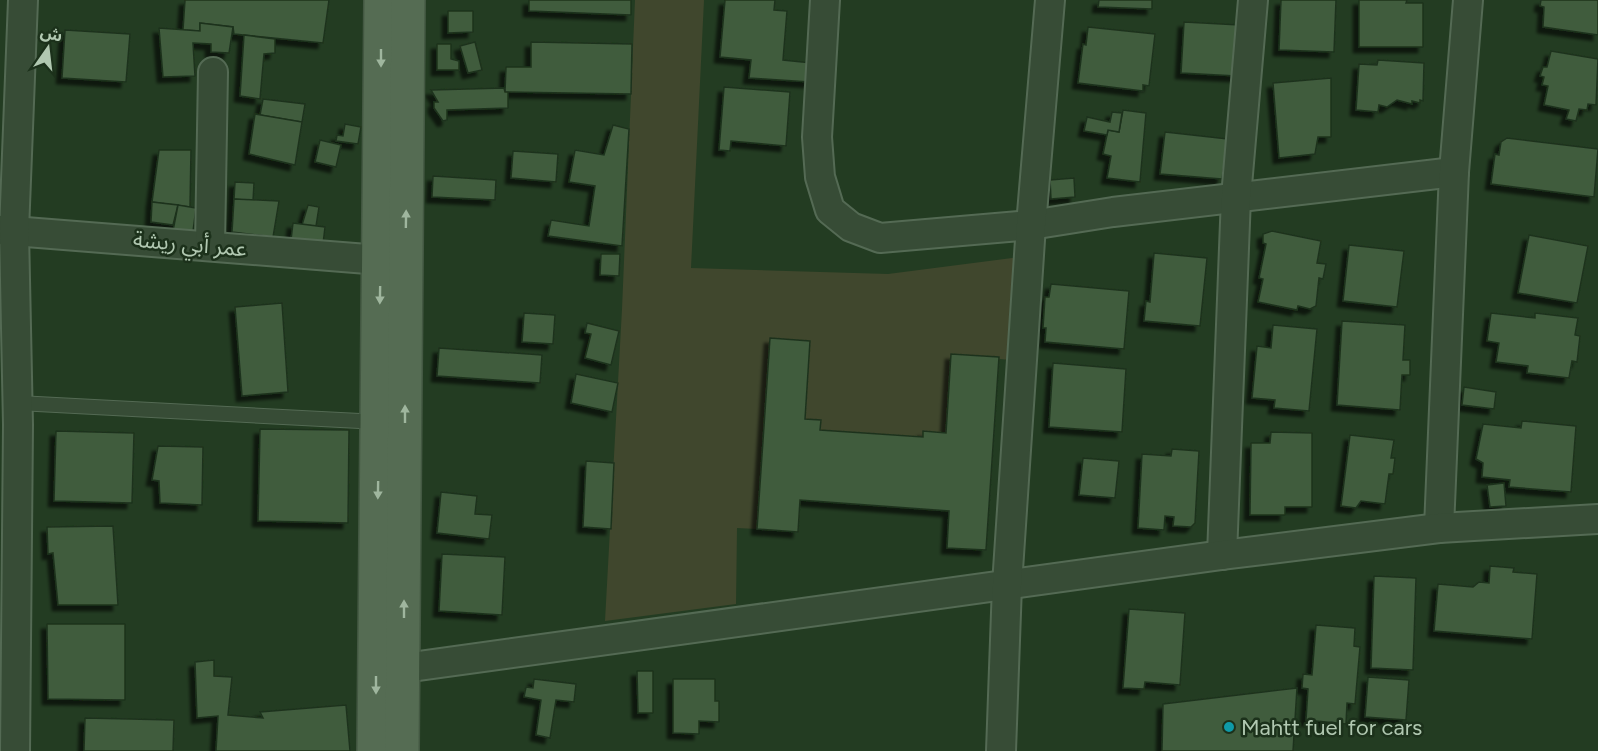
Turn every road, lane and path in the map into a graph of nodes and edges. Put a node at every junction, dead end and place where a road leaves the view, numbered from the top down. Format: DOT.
graph roads {
  1 [pos="23,0"];
  2 [pos="381,0"];
  3 [pos="408,0"];
  4 [pos="825,0"];
  5 [pos="1050,0"];
  6 [pos="1253,0"];
  7 [pos="1468,0"];
  8 [pos="213,72"];
  9 [pos="1454,172"];
  10 [pos="1236,198"];
  11 [pos="1030,225"];
  12 [pos="7,230"];
  13 [pos="210,246"];
  14 [pos="380,260"];
  15 [pos="18,403"];
  16 [pos="379,422"];
  17 [pos="1598,519"];
  18 [pos="1439,528"];
  19 [pos="1222,555"];
  20 [pos="1007,585"];
  21 [pos="404,668"];
  22 [pos="7,697"];
  23 [pos="15,751"];
  24 [pos="374,751"];
  25 [pos="402,751"];
  26 [pos="1001,751"];
  1 -- 12 [label="street"];
  2 -- 14 [label="main road, one-way"];
  21 -- 3 [label="main road, one-way"];
  4 -- 11 [label="street"];
  5 -- 11 [label="street"];
  6 -- 10 [label="street"];
  7 -- 9 [label="street"];
  8 -- 13 [label="street"];
  9 -- 10 [label="street"];
  9 -- 18 [label="street"];
  10 -- 11 [label="street"];
  10 -- 19 [label="street"];
  11 -- 20 [label="street"];
  12 -- 13 [label="street, عمر أبي ريشة"];
  12 -- 15 [label="street"];
  13 -- 14 [label="street, عمر أبي ريشة"];
  14 -- 16 [label="main road, one-way"];
  15 -- 16 [label="lane"];
  15 -- 22 [label="street"];
  16 -- 24 [label="main road, one-way"];
  17 -- 18 [label="street"];
  18 -- 19 [label="street"];
  19 -- 20 [label="street"];
  20 -- 21 [label="street"];
  20 -- 26 [label="street"];
  21 -- 25 [label="main road"];
  22 -- 23 [label="street"];
}
